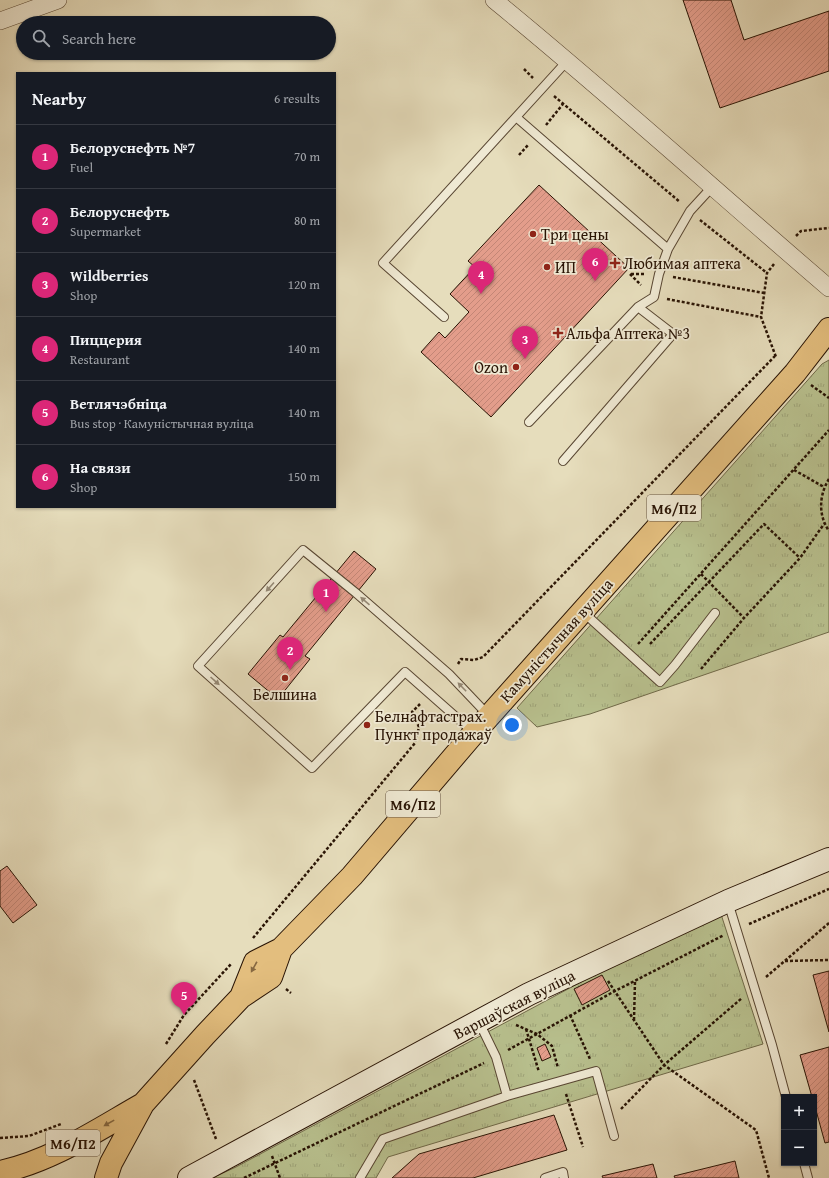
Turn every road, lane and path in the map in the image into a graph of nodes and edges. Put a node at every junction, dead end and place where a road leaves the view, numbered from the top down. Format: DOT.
graph roads {
  1 [pos="58,0"];
  2 [pos="494,0"];
  3 [pos="37,3"];
  4 [pos="0,21"];
  5 [pos="568,60"];
  6 [pos="524,69"];
  7 [pos="543,87"];
  8 [pos="516,117"];
  9 [pos="712,187"];
  10 [pos="690,211"];
  11 [pos="829,228"];
  12 [pos="668,249"];
  13 [pos="785,250"];
  14 [pos="767,273"];
  15 [pos="659,274"];
  16 [pos="829,288"];
  17 [pos="764,293"];
  18 [pos="654,297"];
  19 [pos="638,307"];
  20 [pos="761,317"];
  21 [pos="444,318"];
  22 [pos="829,329"];
  23 [pos="775,356"];
  24 [pos="796,373"];
  25 [pos="829,398"];
  26 [pos="529,422"];
  27 [pos="829,430"];
  28 [pos="562,461"];
  29 [pos="794,470"];
  30 [pos="829,479"];
  31 [pos="824,487"];
  32 [pos="824,524"];
  33 [pos="829,531"];
  34 [pos="800,558"];
  35 [pos="701,574"];
  36 [pos="708,582"];
  37 [pos="582,611"];
  38 [pos="715,613"];
  39 [pos="744,618"];
  40 [pos="650,644"];
  41 [pos="629,654"];
  42 [pos="701,669"];
  43 [pos="449,674"];
  44 [pos="429,694"];
  45 [pos="489,716"];
  46 [pos="474,733"];
  47 [pos="829,859"];
  48 [pos="829,889"];
  49 [pos="728,901"];
  50 [pos="829,923"];
  51 [pos="737,929"];
  52 [pos="251,941"];
  53 [pos="235,959"];
  54 [pos="829,960"];
  55 [pos="597,962"];
  56 [pos="784,962"];
  57 [pos="635,981"];
  58 [pos="754,988"];
  59 [pos="614,991"];
  60 [pos="570,1015"];
  61 [pos="634,1020"];
  62 [pos="479,1021"];
  63 [pos="526,1029"];
  64 [pos="528,1039"];
  65 [pos="166,1045"];
  66 [pos="496,1057"];
  67 [pos="664,1065"];
  68 [pos="596,1071"];
  69 [pos="192,1076"];
  70 [pos="542,1086"];
  71 [pos="785,1094"];
  72 [pos="507,1096"];
  73 [pos="143,1104"];
  74 [pos="610,1120"];
  75 [pos="62,1124"];
  76 [pos="614,1136"];
  77 [pos="0,1138"];
  78 [pos="216,1163"];
  79 [pos="805,1166"];
  80 [pos="0,1172"];
  81 [pos="112,1173"];
  82 [pos="173,1178"];
  83 [pos="189,1178"];
  84 [pos="244,1178"];
  85 [pos="360,1178"];
  86 [pos="545,1178"];
  87 [pos="564,1178"];
  88 [pos="769,1178"];
  89 [pos="808,1178"];
  1 -- 3 [label="street"];
  2 -- 5 [label="street"];
  3 -- 4 [label="street"];
  5 -- 7 [label="lane"];
  5 -- 9 [label="street"];
  6 -- 7 [label="path"];
  7 -- 8 [label="lane"];
  7 -- 10 [label="path"];
  8 -- 12 [label="lane"];
  8 -- 21 [label="lane"];
  9 -- 10 [label="lane"];
  9 -- 13 [label="street"];
  10 -- 12 [label="lane"];
  10 -- 14 [label="path"];
  11 -- 13 [label="path"];
  12 -- 15 [label="lane"];
  13 -- 14 [label="path"];
  13 -- 16 [label="street"];
  14 -- 17 [label="path"];
  15 -- 17 [label="path"];
  15 -- 18 [label="lane"];
  15 -- 18 [label="path"];
  17 -- 20 [label="path"];
  18 -- 19 [label="lane"];
  18 -- 20 [label="path"];
  19 -- 26 [label="lane"];
  19 -- 28 [label="lane"];
  20 -- 23 [label="path"];
  22 -- 24 [label="main road, Камуністычная вуліца / М6/П2"];
  23 -- 24 [label="path"];
  23 -- 43 [label="path"];
  24 -- 25 [label="path"];
  24 -- 37 [label="main road, Камуністычная вуліца / М6/П2"];
  27 -- 29 [label="path"];
  29 -- 31 [label="path"];
  29 -- 35 [label="path"];
  30 -- 31 [label="path"];
  31 -- 32 [label="path"];
  32 -- 33 [label="path"];
  32 -- 34 [label="path"];
  34 -- 36 [label="path"];
  34 -- 39 [label="path"];
  35 -- 36 [label="path"];
  35 -- 41 [label="path"];
  36 -- 39 [label="path"];
  36 -- 40 [label="path"];
  37 -- 41 [label="lane"];
  37 -- 45 [label="main road, Камуністычная вуліца / М6/П2"];
  38 -- 41 [label="lane"];
  39 -- 42 [label="path"];
  43 -- 44 [label="lane, one-way"];
  45 -- 43 [label="lane, one-way"];
  44 -- 46 [label="lane"];
  44 -- 52 [label="path"];
  45 -- 46 [label="main road, Камуністычная вуліца / М6/П2"];
  46 -- 73 [label="main road, Камуністычная вуліца / М6/П2"];
  47 -- 49 [label="street, Варшаўская вуліца"];
  48 -- 51 [label="path"];
  49 -- 51 [label="lane"];
  49 -- 55 [label="street, Варшаўская вуліца"];
  50 -- 56 [label="path"];
  51 -- 57 [label="path"];
  51 -- 58 [label="lane"];
  53 -- 65 [label="path"];
  54 -- 56 [label="path"];
  55 -- 59 [label="path"];
  55 -- 62 [label="street, Варшаўская вуліца"];
  56 -- 58 [label="path"];
  57 -- 59 [label="path"];
  57 -- 61 [label="path"];
  58 -- 67 [label="path"];
  58 -- 71 [label="lane"];
  59 -- 60 [label="path"];
  59 -- 61 [label="path"];
  60 -- 64 [label="path"];
  60 -- 68 [label="path"];
  61 -- 67 [label="path"];
  62 -- 66 [label="lane"];
  62 -- 78 [label="street, Варшаўская вуліца"];
  63 -- 64 [label="path"];
  64 -- 66 [label="path"];
  64 -- 70 [label="path"];
  66 -- 72 [label="lane"];
  66 -- 84 [label="path"];
  67 -- 74 [label="path"];
  67 -- 88 [label="path"];
  68 -- 70 [label="lane"];
  68 -- 74 [label="lane"];
  69 -- 78 [label="path"];
  70 -- 72 [label="lane"];
  72 -- 85 [label="lane"];
  73 -- 80 [label="main road, Камуністычная вуліца / М6/П2, one-way"];
  73 -- 81 [label="main road, Камуністычная вуліца / М6/П2"];
  74 -- 76 [label="lane"];
  75 -- 77 [label="path"];
  78 -- 82 [label="street, Варшаўская вуліца"];
  78 -- 83 [label="street, Варшаўская вуліца"];
  79 -- 89 [label="lane"];
  86 -- 87 [label="lane"];
}
